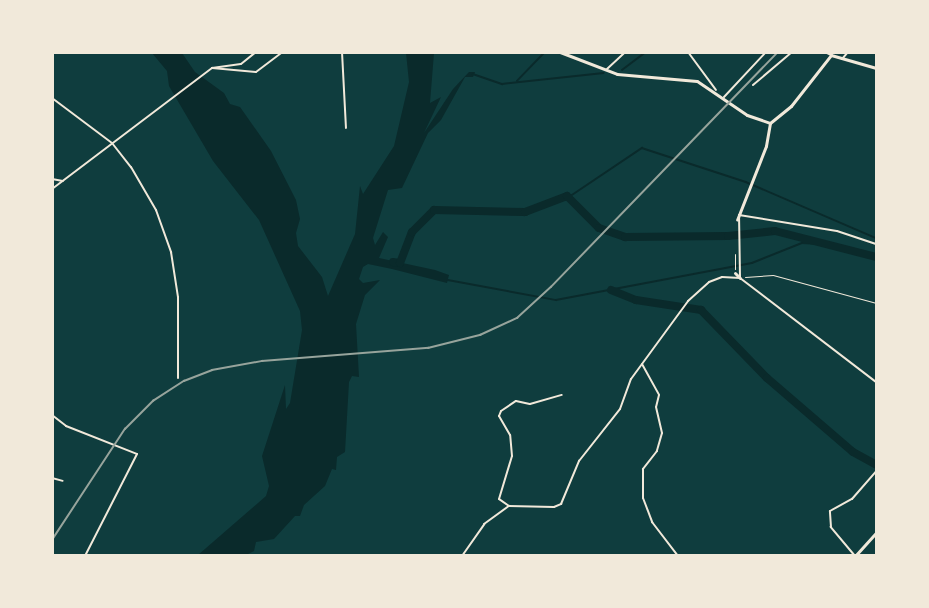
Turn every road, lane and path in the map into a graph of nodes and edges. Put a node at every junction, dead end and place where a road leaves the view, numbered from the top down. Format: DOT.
graph roads {
  1 [pos="256,52"];
  2 [pos="283,52"];
  3 [pos="342,52"];
  4 [pos="560,52"];
  5 [pos="625,52"];
  6 [pos="688,52"];
  7 [pos="766,52"];
  8 [pos="792,52"];
  9 [pos="825,52"];
  10 [pos="848,52"];
  11 [pos="831,55"];
  12 [pos="842,59"];
  13 [pos="212,68"];
  14 [pos="876,68"];
  15 [pos="607,70"];
  16 [pos="753,85"];
  17 [pos="716,90"];
  18 [pos="724,97"];
  19 [pos="53,98"];
  20 [pos="770,123"];
  21 [pos="346,128"];
  22 [pos="112,143"];
  23 [pos="52,179"];
  24 [pos="63,181"];
  25 [pos="52,189"];
  26 [pos="739,215"];
  27 [pos="737,220"];
  28 [pos="876,244"];
  29 [pos="735,273"];
  30 [pos="740,278"];
  31 [pos="876,303"];
  32 [pos="642,364"];
  33 [pos="178,378"];
  34 [pos="876,382"];
  35 [pos="562,395"];
  36 [pos="52,415"];
  37 [pos="876,471"];
  38 [pos="52,478"];
  39 [pos="63,481"];
  40 [pos="509,506"];
  41 [pos="876,533"];
  42 [pos="85,555"];
  43 [pos="462,555"];
  44 [pos="678,555"];
  45 [pos="855,555"];
  1 -- 13 [label="street"];
  2 -- 13 [label="street"];
  3 -- 21 [label="street"];
  4 -- 15 [label="main road"];
  5 -- 15 [label="street"];
  6 -- 17 [label="street"];
  7 -- 18 [label="street"];
  8 -- 16 [label="street"];
  9 -- 11 [label="street"];
  10 -- 12 [label="street"];
  11 -- 12 [label="main road"];
  11 -- 20 [label="main road"];
  12 -- 14 [label="main road"];
  13 -- 22 [label="street"];
  15 -- 17 [label="main road"];
  17 -- 18 [label="main road"];
  18 -- 20 [label="main road"];
  19 -- 22 [label="street"];
  20 -- 26 [label="main road"];
  22 -- 24 [label="street"];
  22 -- 33 [label="street"];
  23 -- 24 [label="street"];
  24 -- 25 [label="street"];
  26 -- 27 [label="main road"];
  26 -- 28 [label="street"];
  26 -- 30 [label="street"];
  29 -- 30 [label="main road"];
  30 -- 31 [label="path"];
  30 -- 32 [label="street"];
  30 -- 34 [label="street"];
  32 -- 40 [label="street"];
  32 -- 44 [label="street"];
  35 -- 40 [label="street"];
  36 -- 42 [label="street"];
  37 -- 45 [label="street"];
  38 -- 39 [label="street"];
  40 -- 43 [label="street"];
  41 -- 45 [label="main road"];
}
